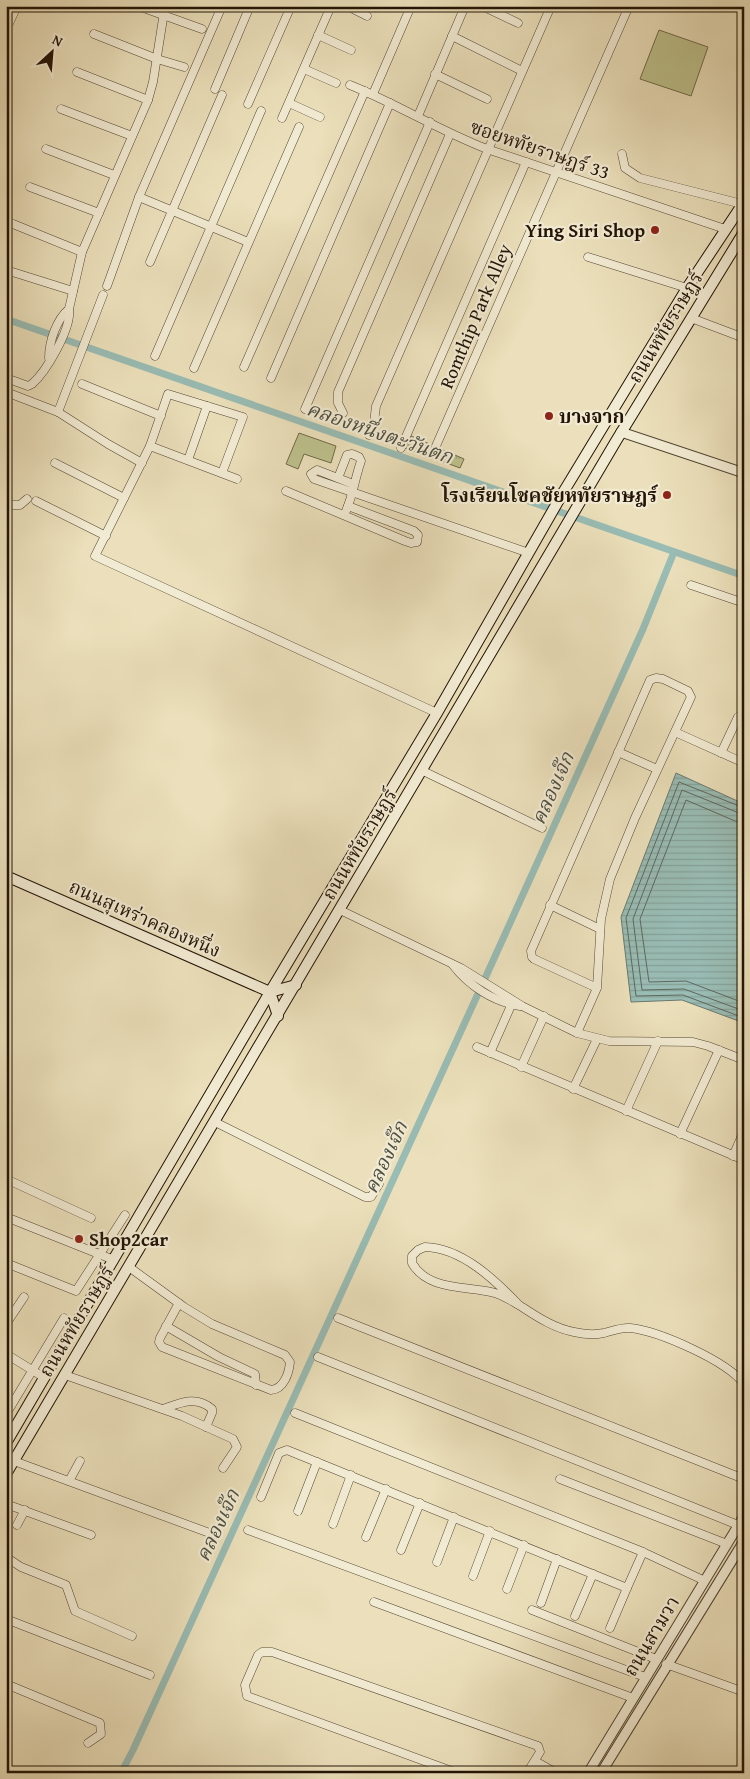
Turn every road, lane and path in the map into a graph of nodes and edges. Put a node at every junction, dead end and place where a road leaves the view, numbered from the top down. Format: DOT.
graph roads {
  1 [pos="17,6"];
  2 [pos="138,6"];
  3 [pos="164,6"];
  4 [pos="222,6"];
  5 [pos="250,6"];
  6 [pos="291,6"];
  7 [pos="331,6"];
  8 [pos="346,6"];
  9 [pos="411,6"];
  10 [pos="465,6"];
  11 [pos="482,6"];
  12 [pos="551,6"];
  13 [pos="629,6"];
  14 [pos="163,16"];
  15 [pos="367,16"];
  16 [pos="518,23"];
  17 [pos="202,29"];
  18 [pos="6,30"];
  19 [pos="94,34"];
  20 [pos="318,36"];
  21 [pos="452,36"];
  22 [pos="351,50"];
  23 [pos="157,59"];
  24 [pos="184,66"];
  25 [pos="304,69"];
  26 [pos="522,71"];
  27 [pos="77,72"];
  28 [pos="435,74"];
  29 [pos="336,83"];
  30 [pos="350,85"];
  31 [pos="215,89"];
  32 [pos="369,93"];
  33 [pos="222,95"];
  34 [pos="487,99"];
  35 [pos="148,100"];
  36 [pos="390,103"];
  37 [pos="248,104"];
  38 [pos="289,104"];
  39 [pos="61,109"];
  40 [pos="261,111"];
  41 [pos="418,116"];
  42 [pos="320,117"];
  43 [pos="282,118"];
  44 [pos="430,122"];
  45 [pos="299,127"];
  46 [pos="450,134"];
  47 [pos="132,136"];
  48 [pos="46,149"];
  49 [pos="486,149"];
  50 [pos="622,154"];
  51 [pos="526,162"];
  52 [pos="555,172"];
  53 [pos="114,175"];
  54 [pos="30,187"];
  55 [pos="139,197"];
  56 [pos="743,203"];
  57 [pos="173,209"];
  58 [pos="100,213"];
  59 [pos="13,224"];
  60 [pos="211,226"];
  61 [pos="725,229"];
  62 [pos="741,235"];
  63 [pos="248,242"];
  64 [pos="82,252"];
  65 [pos="588,257"];
  66 [pos="150,262"];
  67 [pos="6,270"];
  68 [pos="107,286"];
  69 [pos="687,288"];
  70 [pos="73,291"];
  71 [pos="103,295"];
  72 [pos="69,309"];
  73 [pos="691,318"];
  74 [pos="744,338"];
  75 [pos="53,350"];
  76 [pos="155,356"];
  77 [pos="244,367"];
  78 [pos="194,368"];
  79 [pos="6,378"];
  80 [pos="271,378"];
  81 [pos="82,384"];
  82 [pos="6,392"];
  83 [pos="208,406"];
  84 [pos="305,409"];
  85 [pos="58,412"];
  86 [pos="343,414"];
  87 [pos="160,416"];
  88 [pos="621,432"];
  89 [pos="369,435"];
  90 [pos="150,446"];
  91 [pos="436,446"];
  92 [pos="401,448"];
  93 [pos="188,460"];
  94 [pos="55,463"];
  95 [pos="142,463"];
  96 [pos="222,473"];
  97 [pos="744,473"];
  98 [pos="338,478"];
  99 [pos="237,479"];
  100 [pos="353,484"];
  101 [pos="286,490"];
  102 [pos="354,493"];
  103 [pos="27,498"];
  104 [pos="124,498"];
  105 [pos="36,501"];
  106 [pos="6,505"];
  107 [pos="348,506"];
  108 [pos="344,516"];
  109 [pos="106,536"];
  110 [pos="529,554"];
  111 [pos="691,585"];
  112 [pos="744,603"];
  113 [pos="437,713"];
  114 [pos="738,717"];
  115 [pos="675,732"];
  116 [pos="618,752"];
  117 [pos="721,753"];
  118 [pos="744,763"];
  119 [pos="657,769"];
  120 [pos="423,771"];
  121 [pos="542,828"];
  122 [pos="6,876"];
  123 [pos="550,905"];
  124 [pos="340,910"];
  125 [pos="600,929"];
  126 [pos="296,985"];
  127 [pos="597,988"];
  128 [pos="270,992"];
  129 [pos="513,1002"];
  130 [pos="278,1016"];
  131 [pos="544,1016"];
  132 [pos="577,1033"];
  133 [pos="596,1040"];
  134 [pos="658,1042"];
  135 [pos="476,1048"];
  136 [pos="719,1050"];
  137 [pos="490,1053"];
  138 [pos="744,1060"];
  139 [pos="521,1067"];
  140 [pos="573,1089"];
  141 [pos="626,1111"];
  142 [pos="215,1122"];
  143 [pos="744,1131"];
  144 [pos="680,1134"];
  145 [pos="733,1156"];
  146 [pos="744,1160"];
  147 [pos="7,1183"];
  148 [pos="379,1184"];
  149 [pos="125,1215"];
  150 [pos="6,1217"];
  151 [pos="91,1218"];
  152 [pos="99,1254"];
  153 [pos="114,1260"];
  154 [pos="6,1263"];
  155 [pos="129,1267"];
  156 [pos="24,1297"];
  157 [pos="179,1303"];
  158 [pos="520,1305"];
  159 [pos="10,1310"];
  160 [pos="64,1318"];
  161 [pos="338,1318"];
  162 [pos="6,1324"];
  163 [pos="166,1326"];
  164 [pos="6,1354"];
  165 [pos="318,1357"];
  166 [pos="32,1370"];
  167 [pos="65,1375"];
  168 [pos="45,1378"];
  169 [pos="744,1384"];
  170 [pos="256,1385"];
  171 [pos="163,1409"];
  172 [pos="8,1411"];
  173 [pos="295,1413"];
  174 [pos="206,1426"];
  175 [pos="6,1443"];
  176 [pos="14,1461"];
  177 [pos="80,1461"];
  178 [pos="317,1462"];
  179 [pos="223,1468"];
  180 [pos="6,1474"];
  181 [pos="351,1475"];
  182 [pos="560,1478"];
  183 [pos="744,1479"];
  184 [pos="69,1481"];
  185 [pos="386,1489"];
  186 [pos="261,1497"];
  187 [pos="420,1503"];
  188 [pos="6,1504"];
  189 [pos="25,1510"];
  190 [pos="298,1511"];
  191 [pos="744,1516"];
  192 [pos="454,1517"];
  193 [pos="333,1524"];
  194 [pos="17,1525"];
  195 [pos="738,1525"];
  196 [pos="248,1530"];
  197 [pos="490,1531"];
  198 [pos="91,1535"];
  199 [pos="215,1536"];
  200 [pos="366,1537"];
  201 [pos="727,1544"];
  202 [pos="524,1545"];
  203 [pos="742,1547"];
  204 [pos="401,1550"];
  205 [pos="643,1552"];
  206 [pos="6,1557"];
  207 [pos="557,1559"];
  208 [pos="437,1562"];
  209 [pos="593,1574"];
  210 [pos="472,1576"];
  211 [pos="703,1580"];
  212 [pos="507,1588"];
  213 [pos="627,1588"];
  214 [pos="374,1602"];
  215 [pos="541,1603"];
  216 [pos="532,1610"];
  217 [pos="575,1616"];
  218 [pos="6,1620"];
  219 [pos="610,1628"];
  220 [pos="132,1636"];
  221 [pos="656,1659"];
  222 [pos="666,1664"];
  223 [pos="150,1675"];
  224 [pos="645,1677"];
  225 [pos="6,1684"];
  226 [pos="744,1692"];
  227 [pos="633,1698"];
  228 [pos="88,1743"];
  229 [pos="531,1767"];
  230 [pos="457,1773"];
  231 [pos="540,1773"];
  232 [pos="556,1773"];
  233 [pos="588,1773"];
  234 [pos="601,1773"];
  1 -- 18 [label="street"];
  2 -- 14 [label="street"];
  3 -- 14 [label="street"];
  4 -- 55 [label="street"];
  5 -- 31 [label="street"];
  6 -- 37 [label="street"];
  7 -- 20 [label="street"];
  8 -- 15 [label="street"];
  9 -- 32 [label="street"];
  10 -- 21 [label="street"];
  11 -- 16 [label="street"];
  12 -- 26 [label="street"];
  13 -- 52 [label="street, Romthip Park Alley"];
  14 -- 17 [label="street"];
  14 -- 23 [label="street"];
  19 -- 23 [label="street"];
  20 -- 22 [label="street"];
  20 -- 25 [label="street"];
  21 -- 26 [label="street"];
  21 -- 28 [label="street"];
  23 -- 24 [label="street"];
  23 -- 35 [label="street"];
  25 -- 29 [label="street"];
  25 -- 38 [label="street"];
  26 -- 49 [label="street"];
  27 -- 35 [label="street"];
  28 -- 34 [label="street"];
  28 -- 41 [label="street"];
  30 -- 32 [label="street, ซอยหทัยราษฎร์ 33"];
  32 -- 36 [label="street, ซอยหทัยราษฎร์ 33"];
  32 -- 77 [label="street"];
  33 -- 57 [label="street"];
  35 -- 47 [label="street"];
  36 -- 41 [label="street, ซอยหทัยราษฎร์ 33"];
  36 -- 80 [label="street"];
  38 -- 42 [label="street"];
  38 -- 43 [label="street"];
  39 -- 47 [label="street"];
  40 -- 60 [label="street"];
  41 -- 44 [label="street, ซอยหทัยราษฎร์ 33"];
  44 -- 46 [label="street, ซอยหทัยราษฎร์ 33"];
  44 -- 84 [label="street"];
  45 -- 63 [label="street"];
  46 -- 49 [label="street, ซอยหทัยราษฎร์ 33"];
  46 -- 86 [label="street"];
  47 -- 53 [label="street"];
  48 -- 53 [label="street"];
  49 -- 51 [label="street, ซอยหทัยราษฎร์ 33"];
  49 -- 89 [label="street"];
  50 -- 56 [label="street"];
  51 -- 52 [label="street, ซอยหทัยราษฎร์ 33"];
  51 -- 92 [label="street"];
  52 -- 61 [label="street, ซอยหทัยราษฎร์ 33"];
  52 -- 91 [label="street, Romthip Park Alley"];
  53 -- 58 [label="street"];
  54 -- 58 [label="street"];
  55 -- 57 [label="street"];
  55 -- 68 [label="street"];
  56 -- 61 [label="main road, ถนนหทัยราษฎร์"];
  57 -- 60 [label="street"];
  57 -- 66 [label="street"];
  58 -- 64 [label="street"];
  59 -- 64 [label="street"];
  60 -- 63 [label="street"];
  60 -- 76 [label="street"];
  61 -- 62 [label="main road"];
  61 -- 69 [label="main road, ถนนหทัยราษฎร์"];
  62 -- 73 [label="main road, ถนนหทัยราษฎร์"];
  63 -- 78 [label="street"];
  64 -- 70 [label="street"];
  65 -- 69 [label="street"];
  67 -- 70 [label="street"];
  69 -- 110 [label="main road, ถนนหทัยราษฎร์"];
  70 -- 72 [label="street"];
  71 -- 85 [label="street"];
  72 -- 75 [label="street"];
  72 -- 75 [label="street"];
  73 -- 74 [label="street"];
  73 -- 88 [label="main road, ถนนหทัยราษฎร์"];
  75 -- 79 [label="street"];
  81 -- 87 [label="street"];
  82 -- 85 [label="street"];
  83 -- 87 [label="street"];
  83 -- 93 [label="street"];
  83 -- 96 [label="street"];
  85 -- 95 [label="street"];
  87 -- 90 [label="street"];
  88 -- 97 [label="street"];
  88 -- 120 [label="main road, ถนนหทัยราษฎร์"];
  90 -- 93 [label="street"];
  90 -- 95 [label="street"];
  93 -- 96 [label="street"];
  94 -- 104 [label="street"];
  95 -- 104 [label="street"];
  96 -- 99 [label="street"];
  98 -- 100 [label="street"];
  98 -- 100 [label="street"];
  98 -- 102 [label="street"];
  100 -- 102 [label="street"];
  101 -- 108 [label="street"];
  102 -- 107 [label="street"];
  102 -- 110 [label="street"];
  103 -- 106 [label="street"];
  104 -- 109 [label="street"];
  105 -- 109 [label="street"];
  107 -- 108 [label="street"];
  107 -- 108 [label="street"];
  109 -- 113 [label="street"];
  110 -- 113 [label="main road, ถนนหทัยราษฎร์"];
  111 -- 112 [label="street"];
  113 -- 128 [label="main road, ถนนหทัยราษฎร์"];
  114 -- 117 [label="street"];
  115 -- 116 [label="street"];
  115 -- 117 [label="street"];
  115 -- 119 [label="street"];
  116 -- 119 [label="street"];
  116 -- 123 [label="street"];
  117 -- 118 [label="street"];
  119 -- 125 [label="street"];
  120 -- 121 [label="street"];
  120 -- 124 [label="main road, ถนนหทัยราษฎร์"];
  122 -- 128 [label="main road, ถนนสุเหร่าคลองหนึ่ง"];
  123 -- 125 [label="street"];
  123 -- 127 [label="street"];
  124 -- 126 [label="main road, ถนนหทัยราษฎร์"];
  124 -- 129 [label="street"];
  125 -- 127 [label="street"];
  126 -- 128 [label="main road"];
  126 -- 130 [label="main road, ถนนหทัยราษฎร์"];
  127 -- 132 [label="street"];
  128 -- 130 [label="main road"];
  128 -- 153 [label="main road, ถนนหทัยราษฎร์"];
  129 -- 131 [label="street"];
  129 -- 137 [label="street"];
  130 -- 142 [label="main road, ถนนหทัยราษฎร์"];
  131 -- 132 [label="street"];
  131 -- 139 [label="street"];
  132 -- 133 [label="street"];
  133 -- 134 [label="street"];
  133 -- 140 [label="street"];
  134 -- 136 [label="street"];
  134 -- 141 [label="street"];
  135 -- 137 [label="street"];
  136 -- 138 [label="street"];
  136 -- 144 [label="street"];
  137 -- 139 [label="street"];
  139 -- 140 [label="street"];
  140 -- 141 [label="street"];
  141 -- 144 [label="street"];
  142 -- 148 [label="street"];
  142 -- 155 [label="main road, ถนนหทัยราษฎร์"];
  143 -- 145 [label="street"];
  144 -- 145 [label="street"];
  145 -- 146 [label="street"];
  147 -- 151 [label="street"];
  149 -- 152 [label="street"];
  150 -- 152 [label="street"];
  152 -- 153 [label="street"];
  152 -- 154 [label="street"];
  153 -- 168 [label="main road, ถนนหทัยราษฎร์"];
  155 -- 157 [label="street"];
  155 -- 167 [label="main road, ถนนหทัยราษฎร์"];
  156 -- 159 [label="street"];
  157 -- 163 [label="street"];
  157 -- 170 [label="street"];
  158 -- 158 [label="street"];
  158 -- 169 [label="street"];
  159 -- 162 [label="street"];
  160 -- 166 [label="street"];
  161 -- 183 [label="street"];
  163 -- 170 [label="street"];
  163 -- 170 [label="street"];
  164 -- 166 [label="street"];
  165 -- 195 [label="street"];
  166 -- 168 [label="street"];
  166 -- 172 [label="street"];
  167 -- 171 [label="street"];
  167 -- 176 [label="main road, ถนนหทัยราษฎร์"];
  168 -- 175 [label="main road, ถนนหทัยราษฎร์"];
  171 -- 174 [label="street"];
  171 -- 174 [label="street"];
  173 -- 205 [label="street"];
  174 -- 179 [label="street"];
  176 -- 180 [label="main road, ถนนหทัยราษฎร์"];
  176 -- 184 [label="street"];
  177 -- 184 [label="street"];
  178 -- 181 [label="street"];
  178 -- 186 [label="street"];
  178 -- 190 [label="street"];
  181 -- 185 [label="street"];
  181 -- 193 [label="street"];
  182 -- 201 [label="street"];
  184 -- 199 [label="street"];
  185 -- 187 [label="street"];
  185 -- 200 [label="street"];
  187 -- 192 [label="street"];
  187 -- 204 [label="street"];
  188 -- 189 [label="street"];
  189 -- 194 [label="street"];
  189 -- 198 [label="street"];
  191 -- 195 [label="street, ถนนสามวา"];
  192 -- 197 [label="street"];
  192 -- 208 [label="street"];
  195 -- 201 [label="street, ถนนสามวา"];
  196 -- 224 [label="street"];
  197 -- 202 [label="street"];
  197 -- 210 [label="street"];
  201 -- 211 [label="street, ถนนสามวา"];
  202 -- 207 [label="street"];
  202 -- 212 [label="street"];
  203 -- 222 [label="street, ถนนสามวา"];
  205 -- 211 [label="street"];
  205 -- 213 [label="street"];
  206 -- 220 [label="street"];
  207 -- 209 [label="street"];
  207 -- 215 [label="street"];
  209 -- 213 [label="street"];
  209 -- 217 [label="street"];
  211 -- 221 [label="street, ถนนสามวา"];
  213 -- 219 [label="street"];
  214 -- 227 [label="street"];
  216 -- 221 [label="street"];
  218 -- 223 [label="street"];
  221 -- 224 [label="street, ถนนสามวา"];
  222 -- 226 [label="street"];
  222 -- 234 [label="street, ถนนสามวา"];
  224 -- 227 [label="street, ถนนสามวา"];
  225 -- 228 [label="street"];
  227 -- 233 [label="street, ถนนสามวา"];
  229 -- 230 [label="street"];
  229 -- 231 [label="street"];
  229 -- 232 [label="street"];
}
